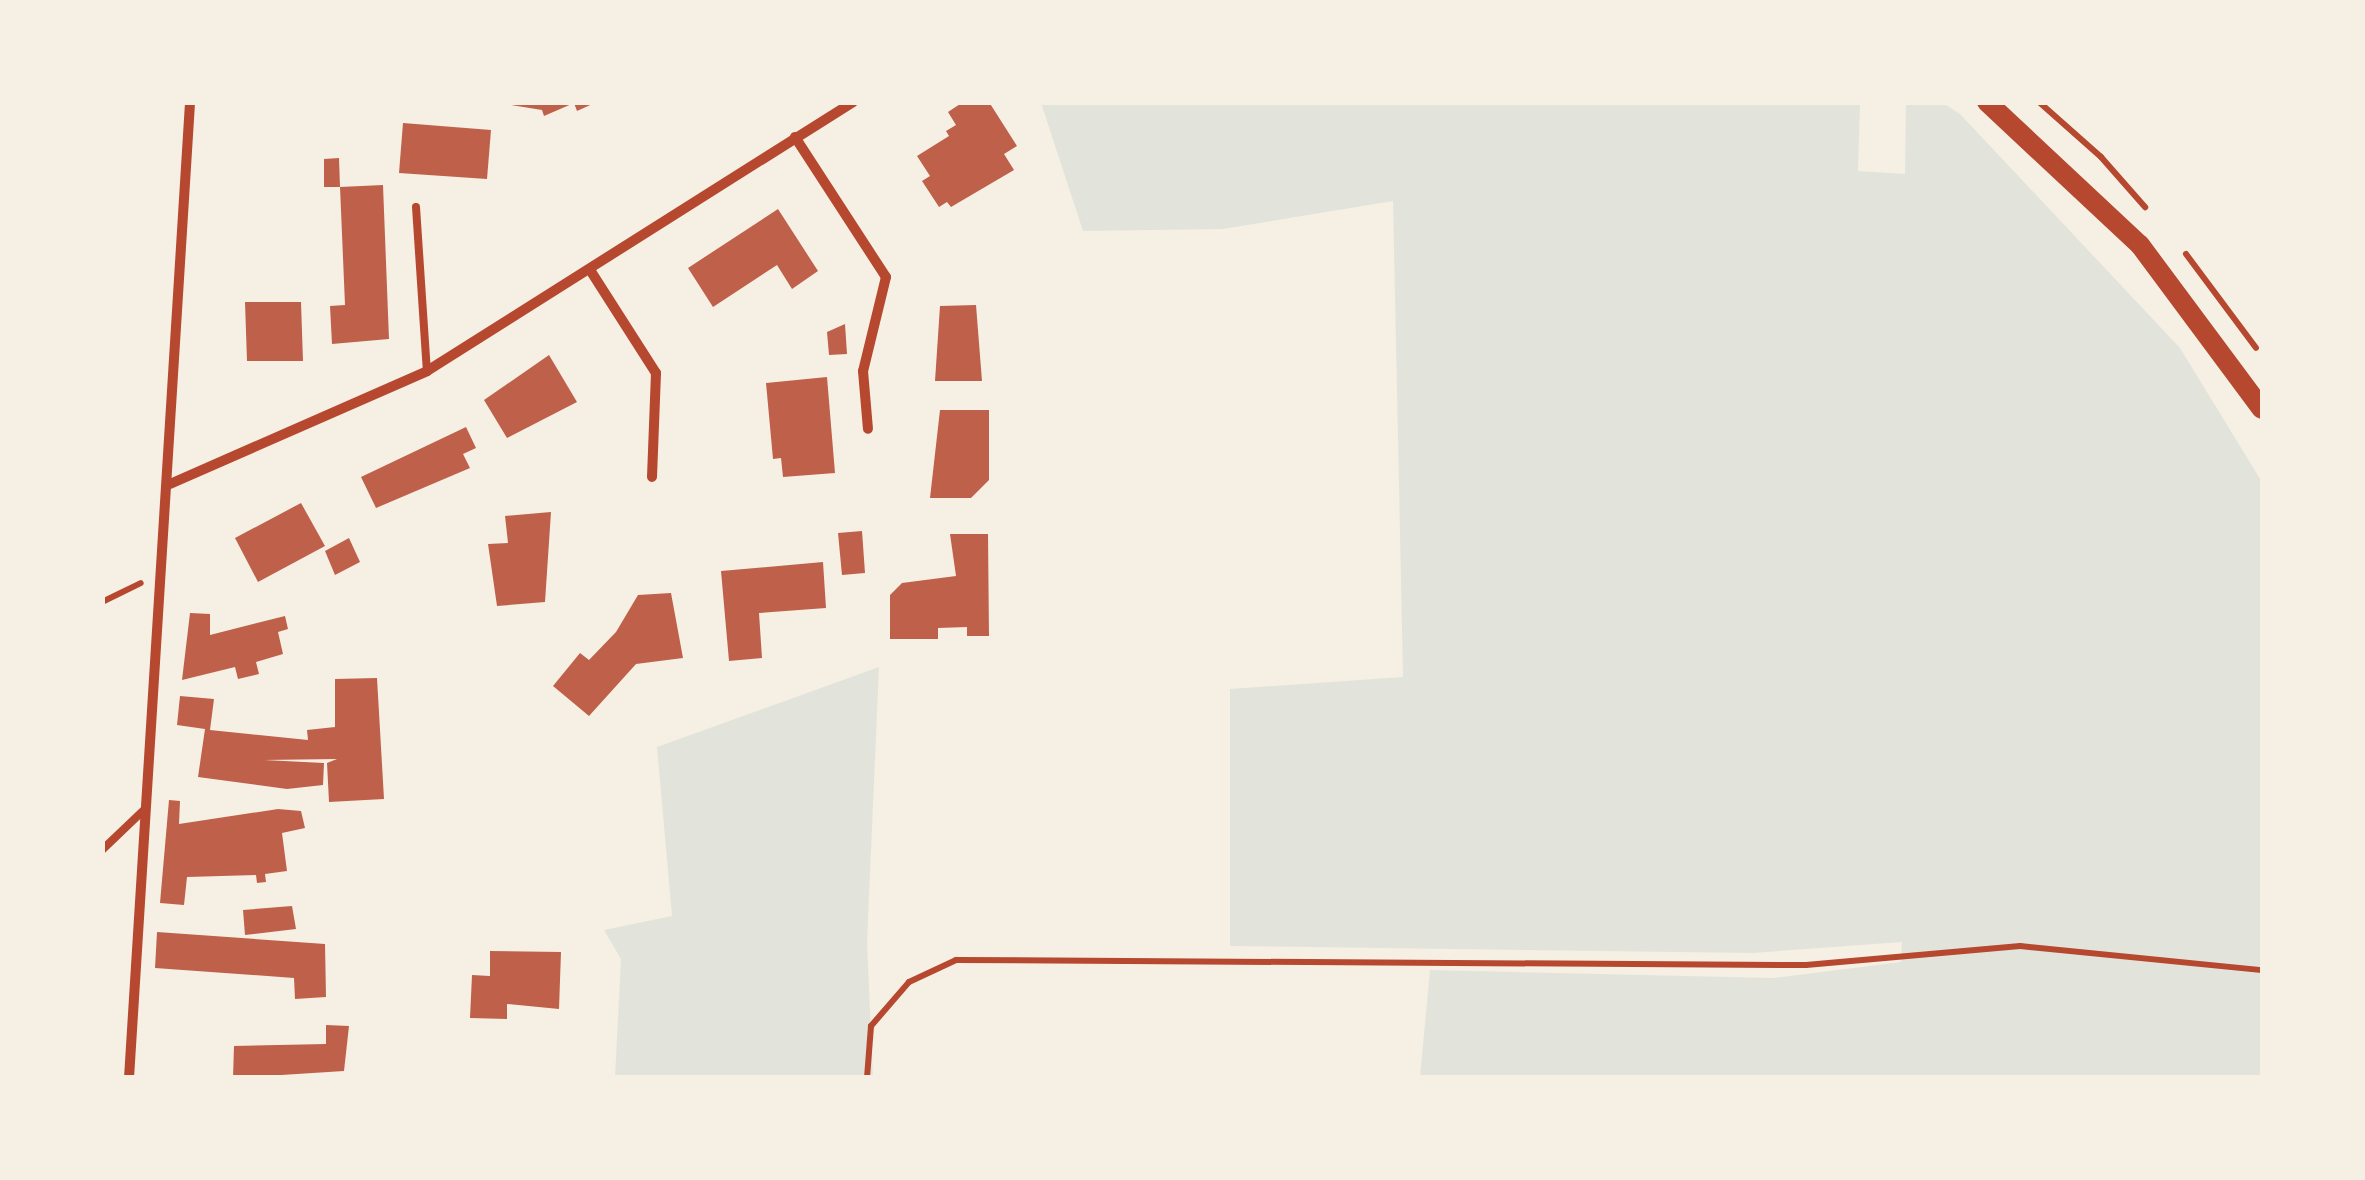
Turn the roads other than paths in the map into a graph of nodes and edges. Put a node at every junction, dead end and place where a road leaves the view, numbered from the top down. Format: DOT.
graph roads {
  1 [pos="190,102"];
  2 [pos="852,102"];
  3 [pos="1988,102"];
  4 [pos="795,137"];
  5 [pos="416,207"];
  6 [pos="592,272"];
  7 [pos="427,371"];
  8 [pos="2262,409"];
  9 [pos="868,429"];
  10 [pos="652,477"];
  11 [pos="170,484"];
  12 [pos="146,808"];
  13 [pos="102,850"];
  14 [pos="129,1078"];
  1 -- 11 [label="street"];
  2 -- 4 [label="street"];
  3 -- 8 [label="main road"];
  4 -- 6 [label="street"];
  4 -- 9 [label="street"];
  5 -- 7 [label="lane"];
  6 -- 7 [label="street"];
  6 -- 10 [label="street"];
  7 -- 11 [label="street"];
  11 -- 12 [label="street"];
  12 -- 13 [label="lane"];
  12 -- 14 [label="street"];
}
